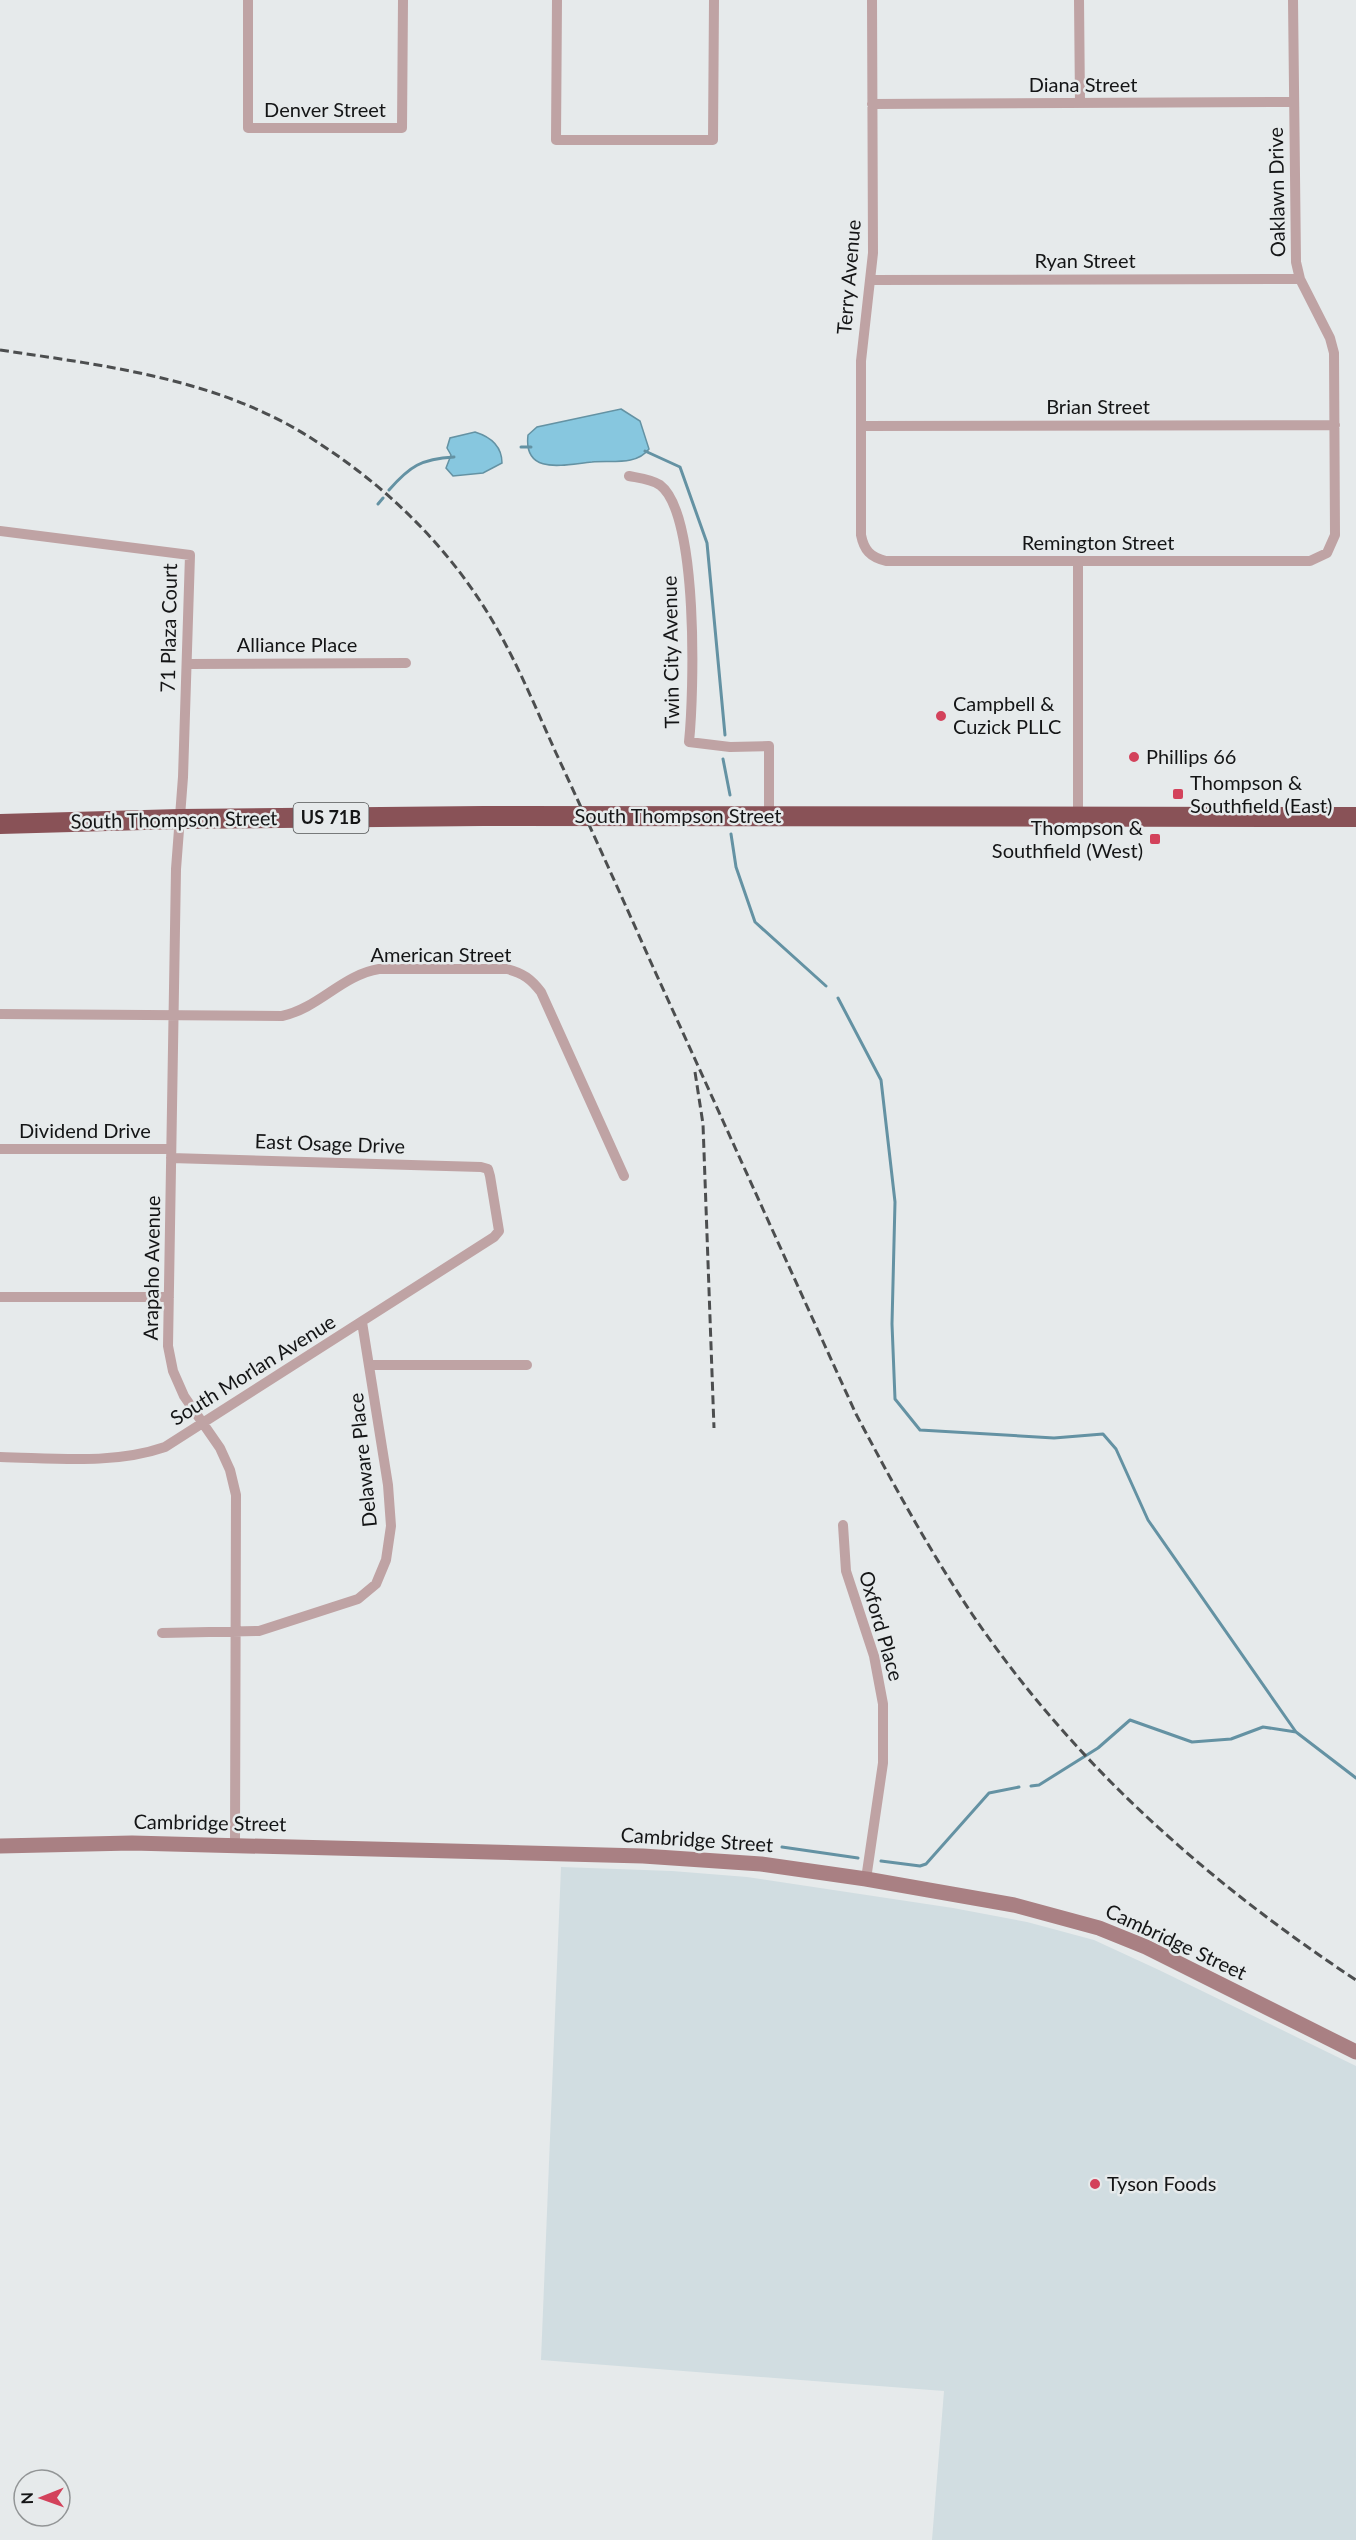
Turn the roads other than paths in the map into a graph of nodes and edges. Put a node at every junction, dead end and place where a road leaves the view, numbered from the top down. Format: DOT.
graph roads {
  1 [pos="248,0"];
  2 [pos="403,0"];
  3 [pos="557,0"];
  4 [pos="714,0"];
  5 [pos="872,0"];
  6 [pos="1079,0"];
  7 [pos="1293,0"];
  8 [pos="1294,102"];
  9 [pos="1080,103"];
  10 [pos="872,104"];
  11 [pos="1300,279"];
  12 [pos="870,280"];
  13 [pos="1335,425"];
  14 [pos="861,426"];
  15 [pos="629,476"];
  16 [pos="0,531"];
  17 [pos="869,554"];
  18 [pos="1328,554"];
  19 [pos="1077,561"];
  20 [pos="406,663"];
  21 [pos="188,664"];
  22 [pos="769,816"];
  23 [pos="1078,817"];
  24 [pos="1356,817"];
  25 [pos="180,819"];
  26 [pos="0,824"];
  27 [pos="0,1014"];
  28 [pos="172,1014"];
  29 [pos="0,1149"];
  30 [pos="171,1153"];
  31 [pos="624,1176"];
  32 [pos="499,1231"];
  33 [pos="0,1297"];
  34 [pos="169,1297"];
  35 [pos="362,1322"];
  36 [pos="370,1365"];
  37 [pos="527,1365"];
  38 [pos="203,1423"];
  39 [pos="0,1457"];
  40 [pos="843,1525"];
  41 [pos="236,1632"];
  42 [pos="162,1633"];
  43 [pos="235,1844"];
  44 [pos="0,1846"];
  45 [pos="866,1879"];
  46 [pos="1356,2052"];
  1 -- 2 [label="street, Denver Street"];
  3 -- 4 [label="street"];
  5 -- 10 [label="street, Terry Avenue"];
  6 -- 9 [label="street"];
  7 -- 8 [label="street, Oaklawn Drive"];
  8 -- 9 [label="street, Diana Street"];
  8 -- 11 [label="street, Oaklawn Drive"];
  9 -- 10 [label="street, Diana Street"];
  10 -- 12 [label="street, Terry Avenue"];
  11 -- 12 [label="street, Ryan Street"];
  11 -- 13 [label="street, Oaklawn Drive"];
  12 -- 14 [label="street, Terry Avenue"];
  13 -- 14 [label="street, Brian Street"];
  13 -- 18 [label="street, Oaklawn Drive"];
  14 -- 17 [label="street, Terry Avenue"];
  15 -- 22 [label="street, Twin City Avenue"];
  16 -- 21 [label="street, 71 Plaza Court"];
  17 -- 19 [label="street, Remington Street"];
  18 -- 19 [label="street, Remington Street"];
  19 -- 23 [label="street"];
  20 -- 21 [label="street, Alliance Place"];
  21 -- 25 [label="street, 71 Plaza Court"];
  22 -- 23 [label="highway, South Thompson Street / US 71B"];
  22 -- 25 [label="highway, South Thompson Street / US 71B"];
  23 -- 24 [label="highway, South Thompson Street / US 71B"];
  25 -- 26 [label="highway, South Thompson Street / US 71B"];
  25 -- 28 [label="street, Arapaho Avenue"];
  27 -- 28 [label="street, American Street"];
  28 -- 30 [label="street, Arapaho Avenue"];
  28 -- 31 [label="street, American Street"];
  29 -- 30 [label="street, Dividend Drive"];
  30 -- 32 [label="street, East Osage Drive"];
  30 -- 34 [label="street, Arapaho Avenue"];
  32 -- 35 [label="street, South Morlan Avenue"];
  33 -- 34 [label="street"];
  34 -- 38 [label="street, Arapaho Avenue"];
  35 -- 36 [label="street, Delaware Place"];
  35 -- 38 [label="street, South Morlan Avenue"];
  36 -- 37 [label="street"];
  36 -- 41 [label="street, Delaware Place"];
  38 -- 39 [label="street, South Morlan Avenue"];
  38 -- 41 [label="street, Arapaho Avenue"];
  40 -- 45 [label="street, Oxford Place"];
  41 -- 42 [label="street, Delaware Place"];
  41 -- 43 [label="street, Arapaho Avenue"];
  43 -- 44 [label="street, Cambridge Street"];
  43 -- 45 [label="street, Cambridge Street"];
  45 -- 46 [label="street, Cambridge Street"];
}
